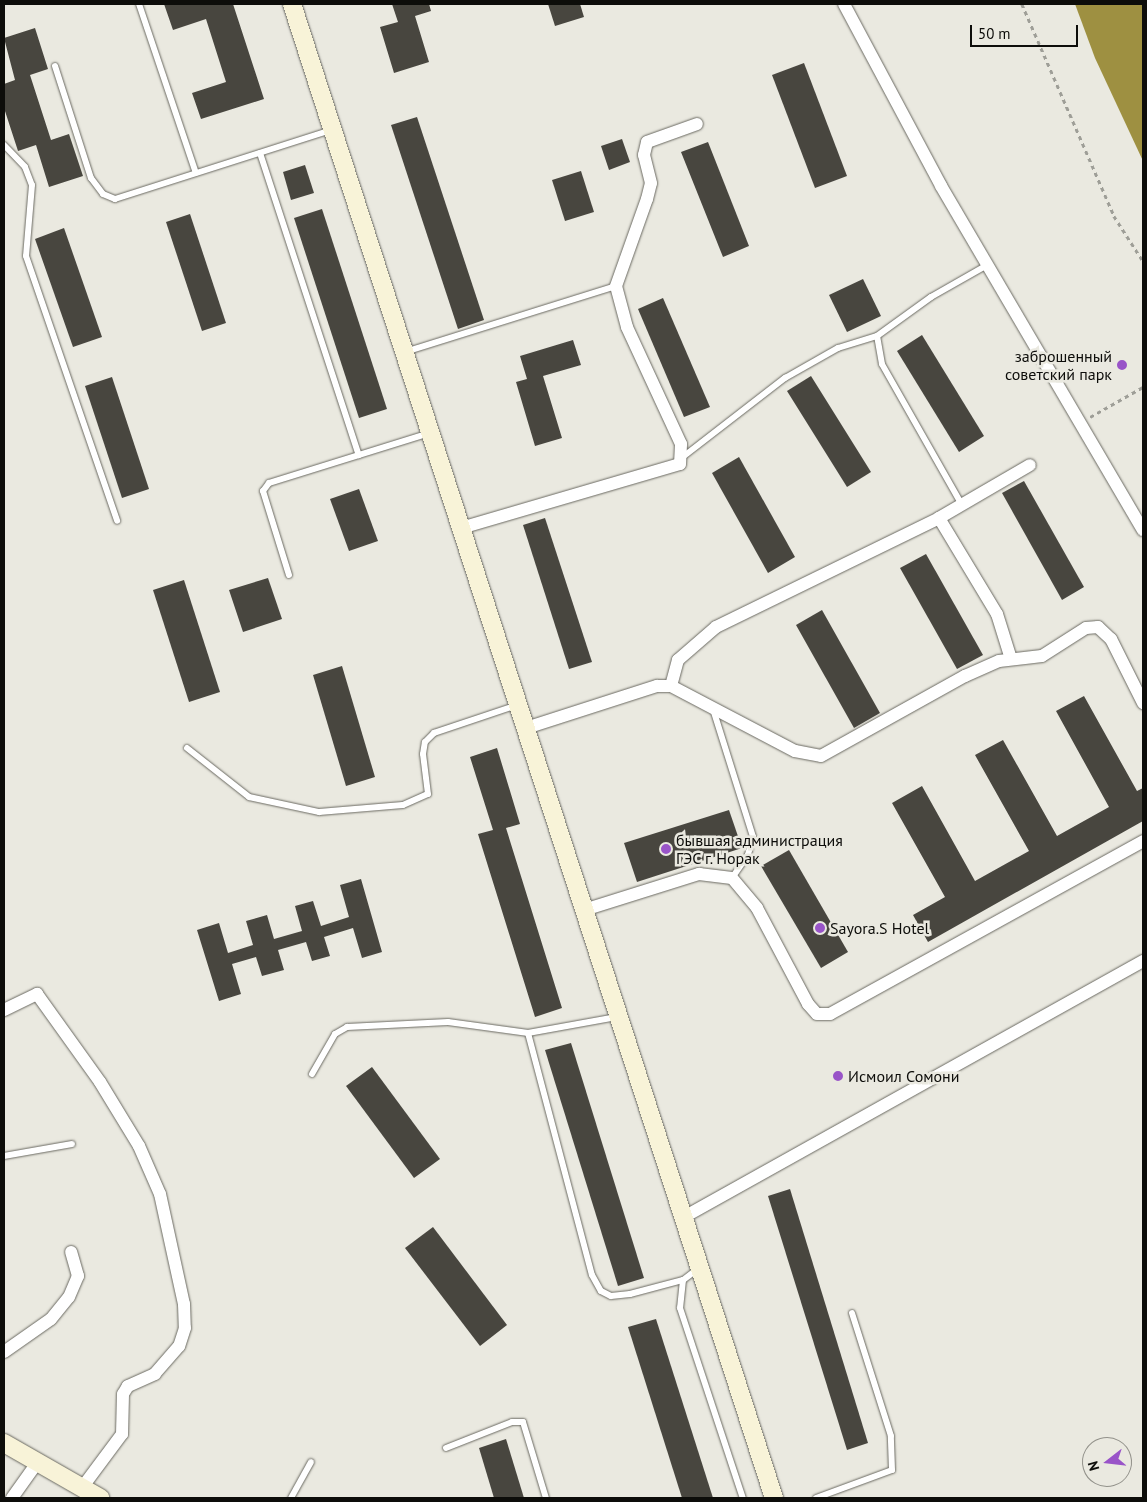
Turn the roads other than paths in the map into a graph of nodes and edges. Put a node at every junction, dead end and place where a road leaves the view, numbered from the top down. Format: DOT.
graph roads {
  1 [pos="139,4"];
  2 [pos="292,4"];
  3 [pos="844,4"];
  4 [pos="55,66"];
  5 [pos="697,124"];
  6 [pos="332,130"];
  7 [pos="4,145"];
  8 [pos="260,153"];
  9 [pos="196,173"];
  10 [pos="987,266"];
  11 [pos="616,286"];
  12 [pos="877,336"];
  13 [pos="404,352"];
  14 [pos="430,433"];
  15 [pos="360,455"];
  16 [pos="684,456"];
  17 [pos="1030,465"];
  18 [pos="962,505"];
  19 [pos="939,518"];
  20 [pos="117,521"];
  21 [pos="461,528"];
  22 [pos="1143,530"];
  23 [pos="289,574"];
  24 [pos="1011,659"];
  25 [pos="671,686"];
  26 [pos="1143,703"];
  27 [pos="518,704"];
  28 [pos="711,704"];
  29 [pos="526,728"];
  30 [pos="186,748"];
  31 [pos="1143,841"];
  32 [pos="732,878"];
  33 [pos="584,910"];
  34 [pos="1143,961"];
  35 [pos="4,1010"];
  36 [pos="617,1017"];
  37 [pos="528,1033"];
  38 [pos="312,1074"];
  39 [pos="72,1144"];
  40 [pos="4,1156"];
  41 [pos="684,1217"];
  42 [pos="71,1252"];
  43 [pos="700,1268"];
  44 [pos="684,1280"];
  45 [pos="852,1313"];
  46 [pos="4,1352"];
  47 [pos="4,1444"];
  48 [pos="446,1448"];
  49 [pos="311,1462"];
  50 [pos="37,1463"];
  51 [pos="82,1489"];
  52 [pos="12,1498"];
  53 [pos="100,1498"];
  54 [pos="291,1498"];
  55 [pos="546,1498"];
  56 [pos="743,1498"];
  57 [pos="774,1498"];
  58 [pos="816,1498"];
  1 -- 9 [label="lane"];
  2 -- 6 [label="main road"];
  3 -- 10 [label="street"];
  4 -- 9 [label="lane"];
  5 -- 11 [label="street"];
  6 -- 8 [label="lane"];
  6 -- 13 [label="main road"];
  7 -- 20 [label="lane"];
  8 -- 9 [label="lane"];
  8 -- 15 [label="lane"];
  10 -- 12 [label="lane"];
  10 -- 22 [label="street"];
  11 -- 13 [label="lane"];
  11 -- 16 [label="street"];
  12 -- 16 [label="lane"];
  12 -- 18 [label="lane"];
  13 -- 14 [label="main road"];
  14 -- 15 [label="lane"];
  14 -- 21 [label="main road"];
  15 -- 23 [label="lane"];
  16 -- 21 [label="street"];
  17 -- 18 [label="street"];
  18 -- 19 [label="street"];
  19 -- 24 [label="street"];
  19 -- 25 [label="street"];
  21 -- 27 [label="main road"];
  24 -- 26 [label="street"];
  24 -- 28 [label="street"];
  25 -- 28 [label="street"];
  25 -- 29 [label="street"];
  27 -- 29 [label="main road"];
  27 -- 30 [label="lane"];
  28 -- 32 [label="lane"];
  29 -- 33 [label="main road"];
  31 -- 32 [label="street"];
  32 -- 33 [label="street"];
  33 -- 36 [label="main road"];
  34 -- 41 [label="street"];
  35 -- 51 [label="street"];
  36 -- 37 [label="lane"];
  36 -- 41 [label="main road"];
  37 -- 38 [label="lane"];
  37 -- 44 [label="lane"];
  39 -- 40 [label="lane"];
  41 -- 43 [label="main road"];
  42 -- 46 [label="street"];
  43 -- 44 [label="lane"];
  43 -- 57 [label="main road"];
  44 -- 56 [label="lane"];
  45 -- 58 [label="lane"];
  47 -- 50 [label="main road"];
  48 -- 55 [label="lane"];
  49 -- 54 [label="lane"];
  50 -- 51 [label="main road"];
  50 -- 52 [label="street"];
  51 -- 53 [label="main road"];
}
